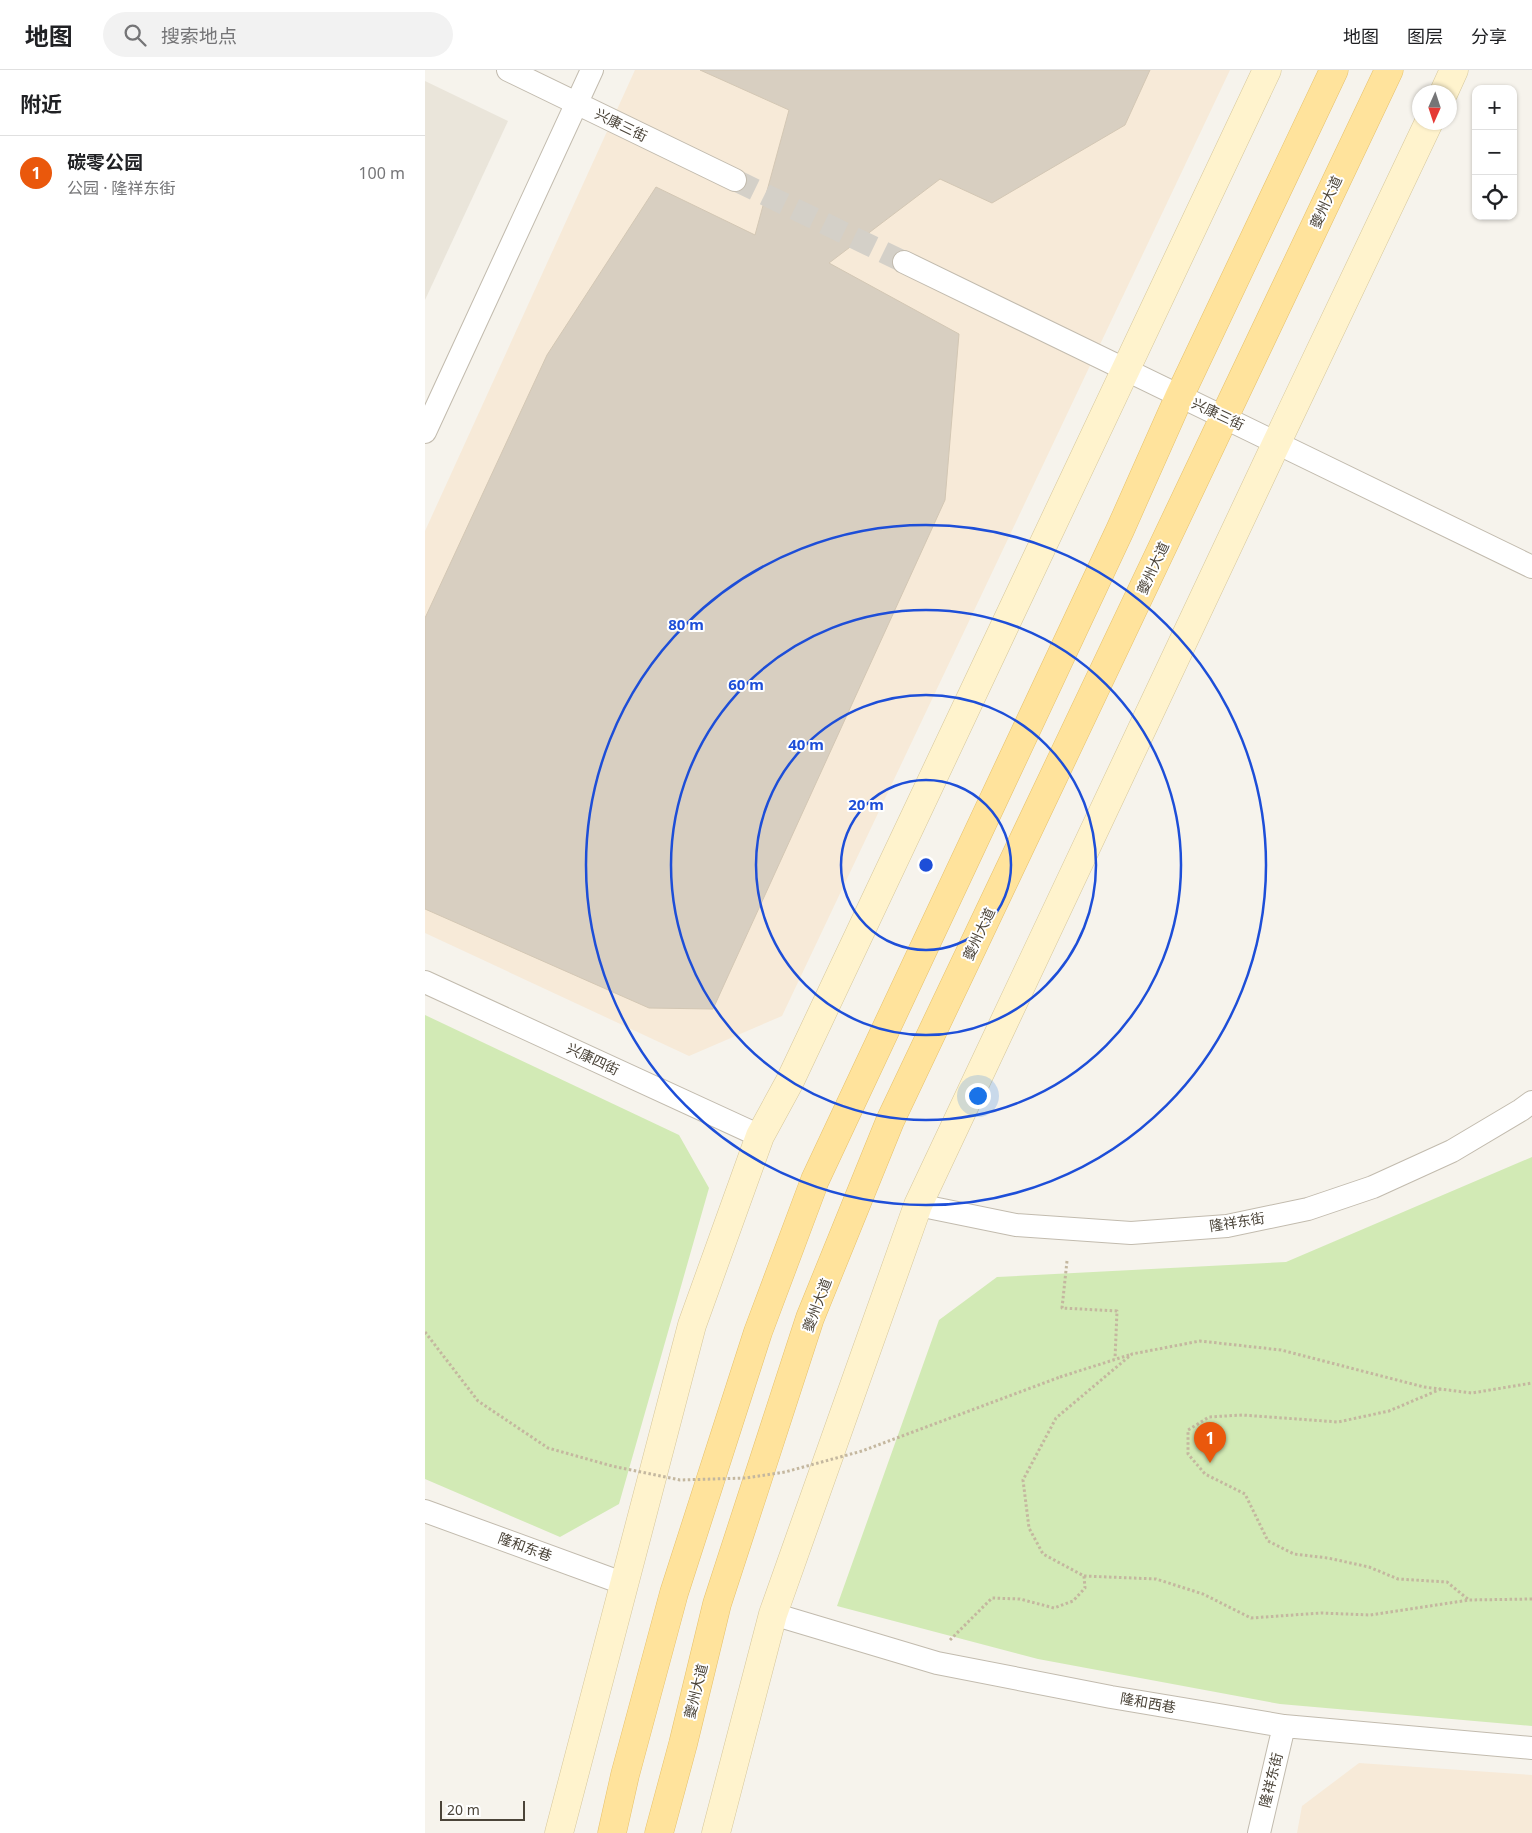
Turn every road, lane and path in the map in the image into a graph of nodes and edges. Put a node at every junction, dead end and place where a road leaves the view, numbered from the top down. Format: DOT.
graph roads {
  1 [pos="507,70"];
  2 [pos="592,70"];
  3 [pos="1267,70"];
  4 [pos="1334,70"];
  5 [pos="1389,70"];
  6 [pos="1454,70"];
  7 [pos="1447,85"];
  8 [pos="577,104"];
  9 [pos="1425,130"];
  10 [pos="735,180"];
  11 [pos="903,262"];
  12 [pos="1126,370"];
  13 [pos="1180,396"];
  14 [pos="1225,417"];
  15 [pos="425,432"];
  16 [pos="1277,442"];
  17 [pos="1532,567"];
  18 [pos="425,982"];
  19 [pos="1532,1102"];
  20 [pos="760,1136"];
  21 [pos="918,1205"];
  22 [pos="1067,1261"];
  23 [pos="425,1332"];
  24 [pos="1132,1354"];
  25 [pos="1115,1359"];
  26 [pos="1532,1383"];
  27 [pos="1441,1389"];
  28 [pos="425,1511"];
  29 [pos="1084,1576"];
  30 [pos="625,1584"];
  31 [pos="1532,1599"];
  32 [pos="1469,1600"];
  33 [pos="773,1614"];
  34 [pos="947,1642"];
  35 [pos="1284,1726"];
  36 [pos="1532,1748"];
  37 [pos="559,1833"];
  38 [pos="612,1833"];
  39 [pos="659,1833"];
  40 [pos="717,1833"];
  41 [pos="1259,1833"];
  1 -- 8 [label="street, 兴康三街"];
  2 -- 8 [label="street"];
  3 -- 12 [label="street"];
  4 -- 13 [label="main road"];
  5 -- 14 [label="main road, 夔州大道"];
  6 -- 7 [label="street"];
  8 -- 10 [label="street, 兴康三街"];
  8 -- 15 [label="street"];
  9 -- 16 [label="street"];
  11 -- 12 [label="street, 兴康三街"];
  12 -- 13 [label="street, 兴康三街"];
  12 -- 20 [label="street"];
  13 -- 14 [label="street, 兴康三街"];
  13 -- 38 [label="main road"];
  14 -- 16 [label="street, 兴康三街"];
  14 -- 39 [label="main road, 夔州大道"];
  16 -- 17 [label="street, 兴康三街"];
  16 -- 21 [label="street"];
  18 -- 20 [label="street, 兴康四街"];
  19 -- 21 [label="street, 隆祥东街"];
  20 -- 30 [label="street"];
  21 -- 33 [label="street"];
  22 -- 25 [label="path"];
  23 -- 25 [label="path, bridge"];
  24 -- 25 [label="path"];
  24 -- 27 [label="path"];
  24 -- 29 [label="path"];
  26 -- 27 [label="path"];
  27 -- 32 [label="path"];
  28 -- 30 [label="street, 隆和东巷"];
  29 -- 32 [label="path"];
  29 -- 34 [label="path"];
  30 -- 37 [label="street"];
  31 -- 32 [label="path"];
  33 -- 35 [label="street, 隆和西巷"];
  33 -- 40 [label="street"];
  35 -- 36 [label="street, 隆和西巷"];
  35 -- 41 [label="street, 隆祥东街"];
}
